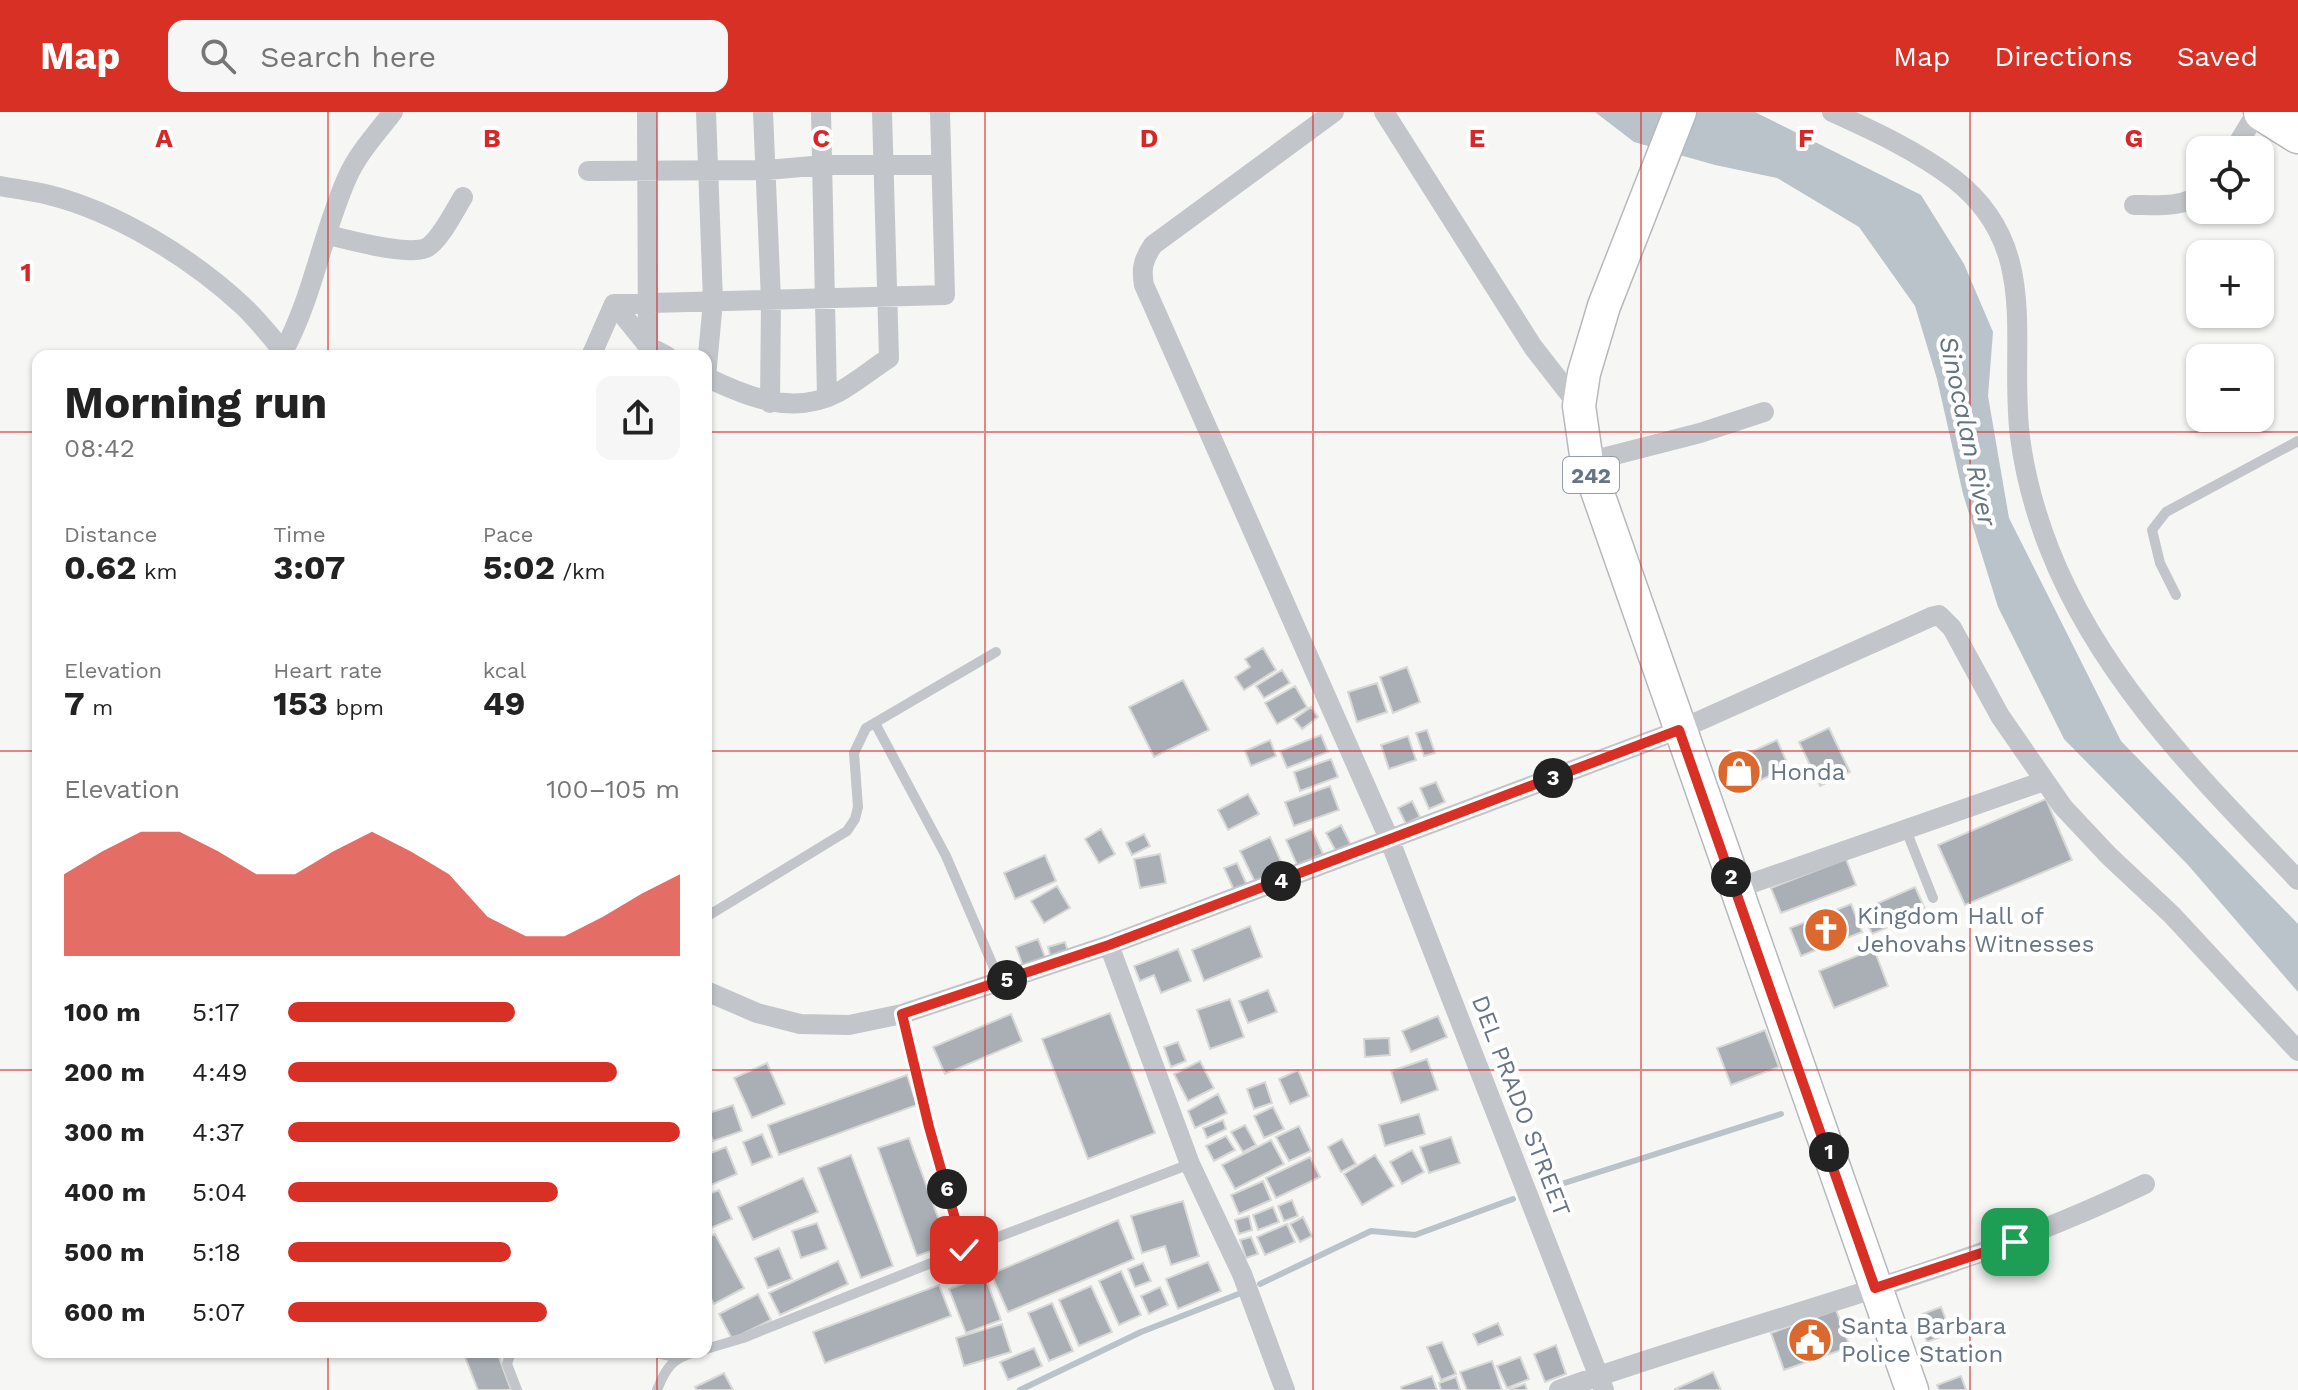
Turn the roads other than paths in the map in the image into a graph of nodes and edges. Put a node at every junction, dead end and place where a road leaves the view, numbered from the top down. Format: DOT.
graph roads {
  1 [pos="393,112"];
  2 [pos="647,112"];
  3 [pos="706,112"];
  4 [pos="763,112"];
  5 [pos="821,112"];
  6 [pos="882,112"];
  7 [pos="940,112"];
  8 [pos="1334,112"];
  9 [pos="1384,112"];
  10 [pos="1680,112"];
  11 [pos="1832,112"];
  12 [pos="2257,112"];
  13 [pos="2263,112"];
  14 [pos="2298,134"];
  15 [pos="2242,136"];
  16 [pos="824,165"];
  17 [pos="941,165"];
  18 [pos="884,166"];
  19 [pos="708,169"];
  20 [pos="647,170"];
  21 [pos="767,170"];
  22 [pos="588,171"];
  23 [pos="0,186"];
  24 [pos="463,197"];
  25 [pos="2186,200"];
  26 [pos="2134,205"];
  27 [pos="328,235"];
  28 [pos="888,296"];
  29 [pos="826,298"];
  30 [pos="771,300"];
  31 [pos="713,301"];
  32 [pos="648,303"];
  33 [pos="614,304"];
  34 [pos="648,346"];
  35 [pos="282,350"];
  36 [pos="287,350"];
  37 [pos="594,350"];
  38 [pos="656,350"];
  39 [pos="708,350"];
  40 [pos="712,380"];
  41 [pos="827,397"];
  42 [pos="770,403"];
  43 [pos="1579,406"];
  44 [pos="1764,412"];
  45 [pos="2298,441"];
  46 [pos="1587,462"];
  47 [pos="2176,595"];
  48 [pos="996,652"];
  49 [pos="875,723"];
  50 [pos="1679,730"];
  51 [pos="2044,781"];
  52 [pos="1906,830"];
  53 [pos="1390,841"];
  54 [pos="2298,880"];
  55 [pos="1735,889"];
  56 [pos="1933,898"];
  57 [pos="712,913"];
  58 [pos="1109,945"];
  59 [pos="1000,982"];
  60 [pos="712,995"];
  61 [pos="902,1014"];
  62 [pos="2298,1051"];
  63 [pos="1190,1164"];
  64 [pos="2145,1184"];
  65 [pos="964,1250"];
  66 [pos="1875,1288"];
  67 [pos="712,1347"];
  68 [pos="509,1358"];
  69 [pos="676,1358"];
  70 [pos="1602,1383"];
  71 [pos="517,1390"];
  72 [pos="657,1390"];
  73 [pos="1285,1390"];
  74 [pos="1559,1390"];
  75 [pos="1912,1390"];
  1 -- 27 [label="street"];
  2 -- 20 [label="street"];
  3 -- 19 [label="street"];
  4 -- 21 [label="street"];
  5 -- 16 [label="street"];
  6 -- 18 [label="street"];
  7 -- 17 [label="street"];
  8 -- 53 [label="street, DEL PRADO STREET"];
  9 -- 43 [label="street"];
  10 -- 43 [label="main road, 242"];
  11 -- 54 [label="street"];
  12 -- 15 [label="street"];
  13 -- 14 [label="highway"];
  16 -- 18 [label="street"];
  16 -- 21 [label="street"];
  16 -- 29 [label="street"];
  17 -- 18 [label="street"];
  17 -- 28 [label="street"];
  18 -- 28 [label="street"];
  19 -- 20 [label="street"];
  19 -- 21 [label="street"];
  19 -- 31 [label="street"];
  20 -- 22 [label="street"];
  20 -- 32 [label="street"];
  21 -- 30 [label="street"];
  23 -- 35 [label="street"];
  24 -- 27 [label="street"];
  25 -- 26 [label="street"];
  27 -- 36 [label="street"];
  28 -- 29 [label="street"];
  28 -- 41 [label="street"];
  29 -- 30 [label="street"];
  29 -- 41 [label="street"];
  30 -- 31 [label="street"];
  30 -- 42 [label="street"];
  31 -- 32 [label="street"];
  31 -- 39 [label="street"];
  32 -- 33 [label="street"];
  32 -- 34 [label="street"];
  33 -- 34 [label="street"];
  33 -- 37 [label="street"];
  34 -- 38 [label="street"];
  40 -- 42 [label="street"];
  41 -- 42 [label="street"];
  43 -- 46 [label="main road, 242"];
  44 -- 46 [label="street"];
  45 -- 47 [label="lane"];
  46 -- 50 [label="main road, 242"];
  48 -- 49 [label="lane"];
  49 -- 57 [label="lane"];
  49 -- 59 [label="lane"];
  50 -- 51 [label="street"];
  50 -- 53 [label="street"];
  50 -- 55 [label="main road, 242"];
  51 -- 52 [label="street"];
  51 -- 62 [label="street"];
  52 -- 55 [label="street"];
  52 -- 56 [label="lane"];
  53 -- 58 [label="street"];
  53 -- 70 [label="street, DEL PRADO STREET"];
  55 -- 66 [label="main road, 242"];
  58 -- 59 [label="street"];
  58 -- 63 [label="street"];
  59 -- 61 [label="street"];
  60 -- 61 [label="street"];
  61 -- 65 [label="lane"];
  63 -- 65 [label="lane"];
  63 -- 73 [label="street"];
  64 -- 66 [label="street"];
  65 -- 67 [label="lane"];
  66 -- 70 [label="street"];
  66 -- 75 [label="main road, 242"];
  68 -- 71 [label="lane"];
  69 -- 72 [label="lane"];
  70 -- 74 [label="street"];
}
